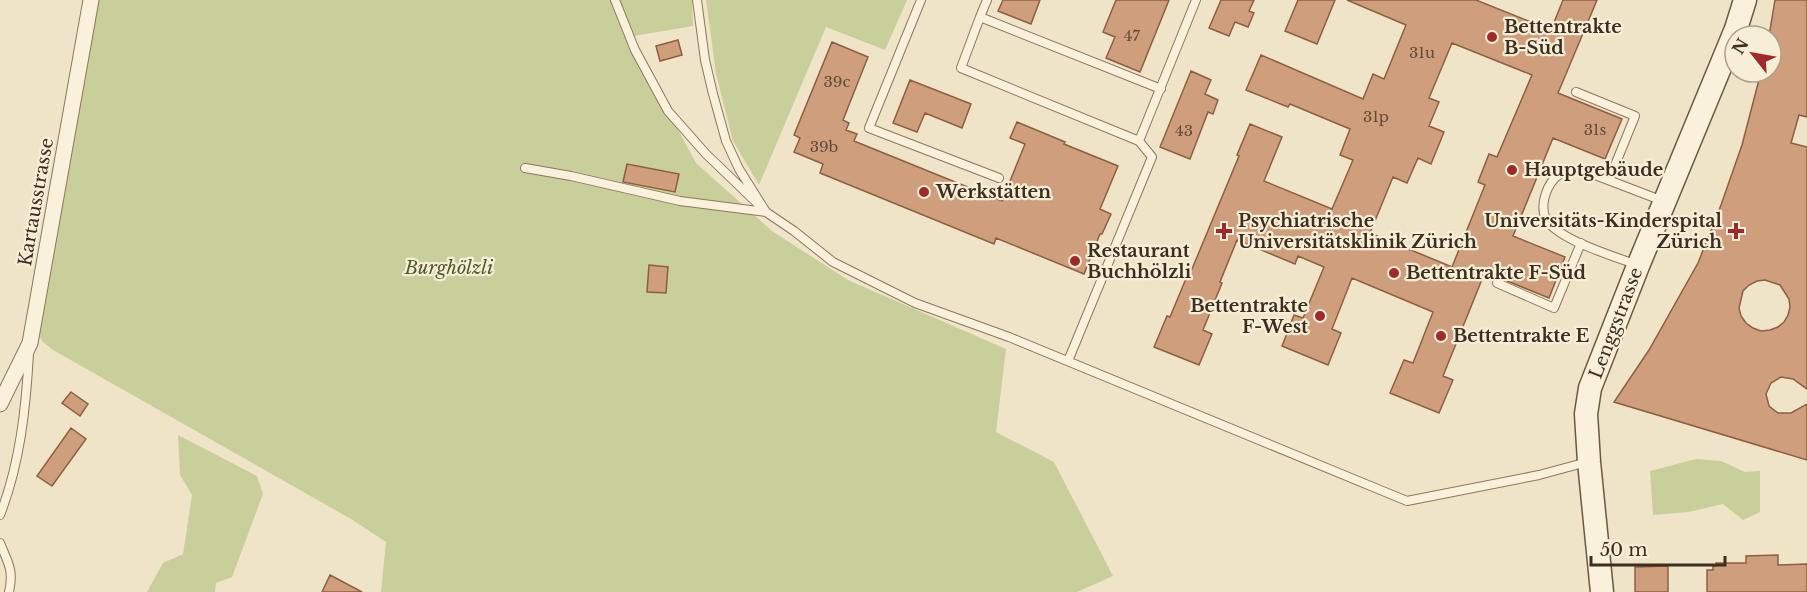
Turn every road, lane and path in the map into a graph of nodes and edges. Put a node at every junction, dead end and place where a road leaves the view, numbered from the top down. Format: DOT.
graph roads {
  1 [pos="91,0"];
  2 [pos="615,0"];
  3 [pos="697,0"];
  4 [pos="921,0"];
  5 [pos="987,0"];
  6 [pos="1196,0"];
  7 [pos="1745,0"];
  8 [pos="980,17"];
  9 [pos="1161,89"];
  10 [pos="1576,92"];
  11 [pos="1139,141"];
  12 [pos="525,168"];
  13 [pos="999,178"];
  14 [pos="1609,180"];
  15 [pos="1664,202"];
  16 [pos="766,213"];
  17 [pos="1581,243"];
  18 [pos="1638,266"];
  19 [pos="1497,284"];
  20 [pos="30,343"];
  21 [pos="1068,361"];
  22 [pos="0,404"];
  23 [pos="1589,462"];
  24 [pos="0,515"];
  25 [pos="0,543"];
  26 [pos="9,592"];
  27 [pos="1602,592"];
  1 -- 20 [label="street, Kartausstrasse"];
  2 -- 16 [label="lane"];
  3 -- 16 [label="lane"];
  4 -- 13 [label="lane"];
  5 -- 8 [label="lane"];
  6 -- 9 [label="lane"];
  7 -- 15 [label="street, Lenggstrasse"];
  8 -- 9 [label="lane"];
  8 -- 11 [label="lane"];
  9 -- 11 [label="lane"];
  10 -- 14 [label="lane"];
  11 -- 21 [label="lane"];
  12 -- 16 [label="lane"];
  14 -- 15 [label="lane"];
  14 -- 17 [label="lane"];
  15 -- 18 [label="street, Lenggstrasse"];
  16 -- 21 [label="lane"];
  17 -- 18 [label="lane"];
  17 -- 19 [label="lane"];
  18 -- 23 [label="street, Lenggstrasse"];
  20 -- 22 [label="street, Kartausstrasse"];
  20 -- 24 [label="lane"];
  21 -- 23 [label="lane"];
  23 -- 27 [label="street, Lenggstrasse"];
  25 -- 26 [label="lane"];
}
